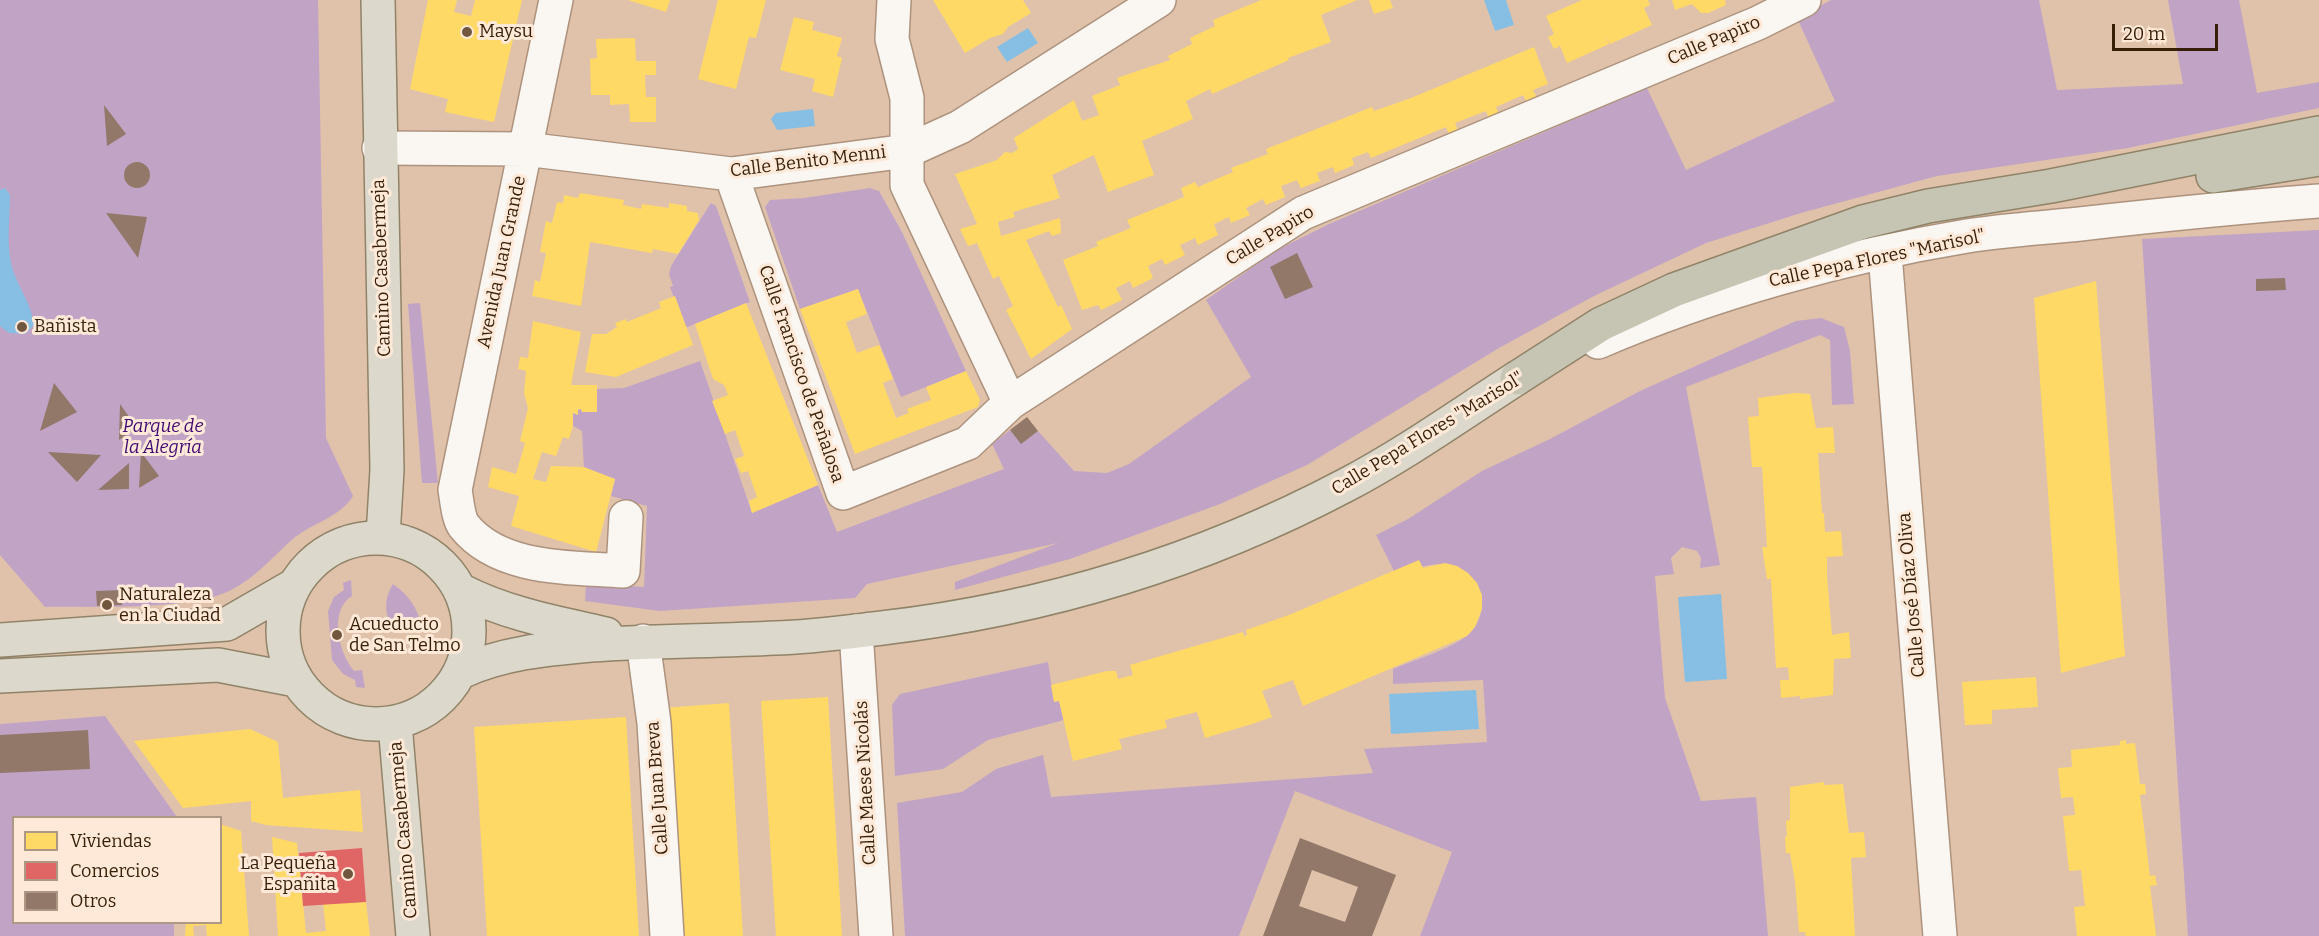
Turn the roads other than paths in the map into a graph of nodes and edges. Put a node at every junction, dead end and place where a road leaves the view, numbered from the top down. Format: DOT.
graph roads {
  1 [pos="378,0"];
  2 [pos="556,0"];
  3 [pos="894,0"];
  4 [pos="1159,0"];
  5 [pos="1804,0"];
  6 [pos="2319,133"];
  7 [pos="379,148"];
  8 [pos="525,149"];
  9 [pos="907,150"];
  10 [pos="2319,159"];
  11 [pos="730,174"];
  12 [pos="2319,201"];
  13 [pos="1863,222"];
  14 [pos="1885,254"];
  15 [pos="1517,378"];
  16 [pos="1010,403"];
  17 [pos="626,517"];
  18 [pos="383,537"];
  19 [pos="293,586"];
  20 [pos="462,591"];
  21 [pos="856,631"];
  22 [pos="0,640"];
  23 [pos="643,641"];
  24 [pos="461,672"];
  25 [pos="0,676"];
  26 [pos="296,680"];
  27 [pos="395,724"];
  28 [pos="413,936"];
  29 [pos="667,936"];
  30 [pos="876,936"];
  31 [pos="1940,936"];
  1 -- 7 [label="main road, Camino Casabermeja"];
  2 -- 8 [label="street, Avenida Juan Grande"];
  3 -- 9 [label="street"];
  4 -- 9 [label="street, Calle Benito Menni"];
  5 -- 16 [label="street, Calle Papiro"];
  6 -- 13 [label="highway"];
  7 -- 8 [label="street, Calle Benito Menni"];
  7 -- 18 [label="main road, Camino Casabermeja"];
  8 -- 11 [label="street, Calle Benito Menni"];
  8 -- 17 [label="street, Avenida Juan Grande"];
  9 -- 11 [label="street, Calle Benito Menni"];
  9 -- 16 [label="street"];
  10 -- 13 [label="highway"];
  11 -- 16 [label="street, Calle Francisco de Peñalosa"];
  12 -- 14 [label="street, Calle Pepa Flores \"Marisol\""];
  13 -- 15 [label="highway"];
  14 -- 15 [label="street, Calle Pepa Flores \"Marisol\""];
  14 -- 31 [label="street, Calle José Díaz Oliva"];
  15 -- 21 [label="main road, Calle Pepa Flores \"Marisol\""];
  18 -- 19 [label="main road"];
  18 -- 20 [label="main road"];
  19 -- 22 [label="main road"];
  19 -- 26 [label="main road"];
  20 -- 23 [label="main road, Calle Pepa Flores \"Marisol\""];
  20 -- 24 [label="main road"];
  21 -- 23 [label="main road, Calle Pepa Flores \"Marisol\""];
  21 -- 30 [label="street, Calle Maese Nicolás"];
  23 -- 24 [label="main road, Calle Pepa Flores \"Marisol\""];
  23 -- 29 [label="street, Calle Juan Breva"];
  24 -- 27 [label="main road"];
  25 -- 26 [label="main road"];
  26 -- 27 [label="main road"];
  27 -- 28 [label="main road, Camino Casabermeja"];
}
